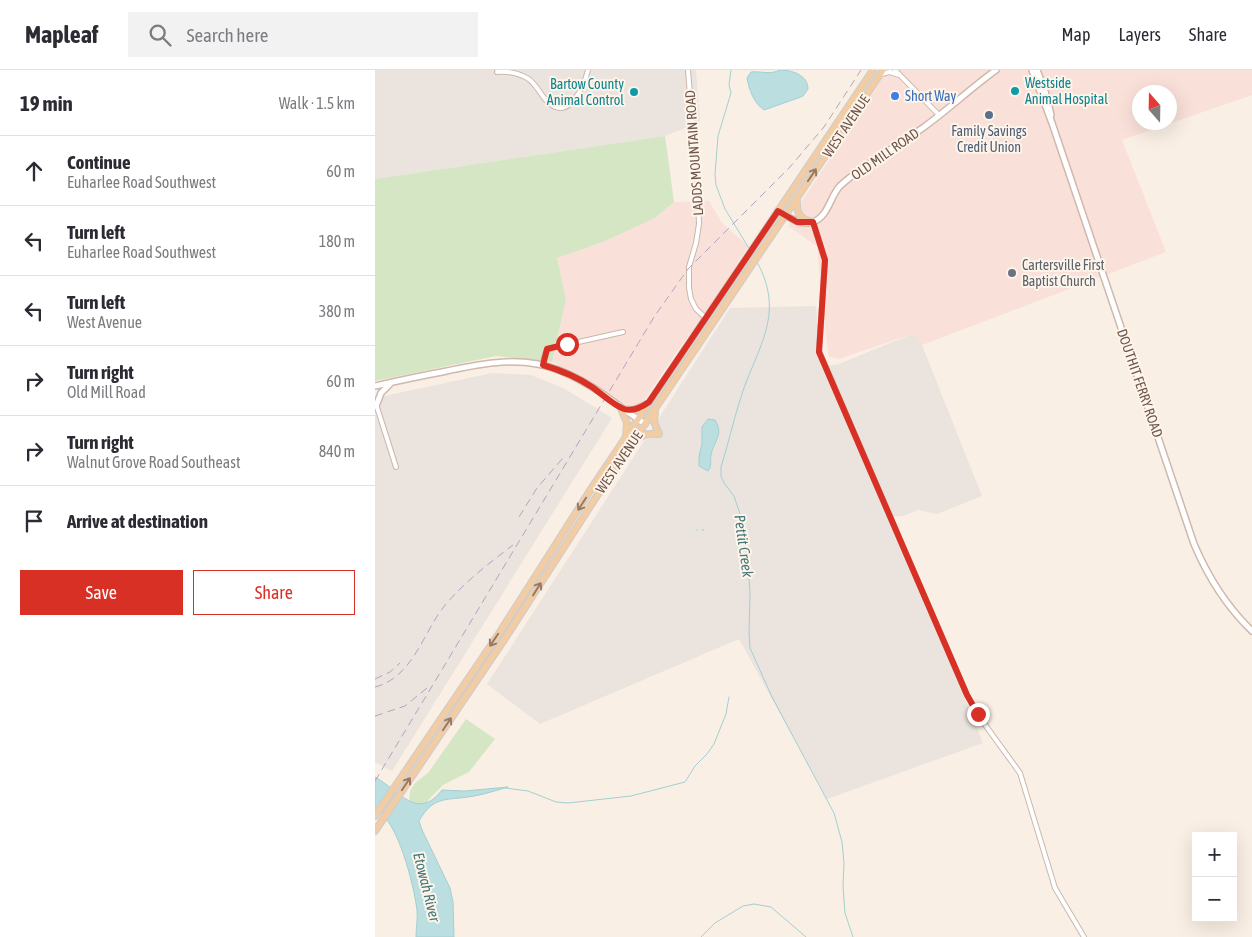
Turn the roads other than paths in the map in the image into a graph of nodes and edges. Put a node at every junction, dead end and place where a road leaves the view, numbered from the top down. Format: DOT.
graph roads {
  1 [pos="588,70"];
  2 [pos="688,70"];
  3 [pos="873,70"];
  4 [pos="895,70"];
  5 [pos="996,70"];
  6 [pos="1032,70"];
  7 [pos="1037,70"];
  8 [pos="497,72"];
  9 [pos="882,72"];
  10 [pos="899,75"];
  11 [pos="939,115"];
  12 [pos="1052,123"];
  13 [pos="797,199"];
  14 [pos="778,211"];
  15 [pos="785,216"];
  16 [pos="813,222"];
  17 [pos="706,318"];
  18 [pos="623,332"];
  19 [pos="543,365"];
  20 [pos="393,382"];
  21 [pos="375,386"];
  22 [pos="649,402"];
  23 [pos="376,404"];
  24 [pos="622,408"];
  25 [pos="655,408"];
  26 [pos="638,420"];
  27 [pos="645,424"];
  28 [pos="625,438"];
  29 [pos="632,443"];
  30 [pos="396,467"];
  31 [pos="1252,630"];
  32 [pos="375,816"];
  33 [pos="375,830"];
  34 [pos="1084,937"];
  1 -- 8 [label="street"];
  2 -- 17 [label="street, LADDS MOUNTAIN ROAD"];
  3 -- 14 [label="main road, WEST AVENUE"];
  4 -- 10 [label="street"];
  5 -- 11 [label="street, OLD MILL ROAD"];
  6 -- 12 [label="street, DOUTHIT FERRY ROAD"];
  7 -- 12 [label="street, DOUTHIT FERRY ROAD"];
  9 -- 10 [label="street"];
  13 -- 9 [label="main road, WEST AVENUE, one-way"];
  10 -- 11 [label="street"];
  11 -- 16 [label="street, OLD MILL ROAD"];
  12 -- 31 [label="street, DOUTHIT FERRY ROAD"];
  13 -- 15 [label="main road, WEST AVENUE"];
  13 -- 16 [label="main road"];
  14 -- 15 [label="street"];
  14 -- 17 [label="main road, WEST AVENUE"];
  15 -- 16 [label="street"];
  15 -- 25 [label="main road, WEST AVENUE"];
  16 -- 34 [label="street"];
  17 -- 22 [label="main road, WEST AVENUE"];
  18 -- 19 [label="street"];
  19 -- 20 [label="street"];
  19 -- 24 [label="street"];
  20 -- 21 [label="street"];
  20 -- 23 [label="street"];
  22 -- 24 [label="main road"];
  22 -- 26 [label="main road, WEST AVENUE"];
  23 -- 30 [label="street"];
  24 -- 26 [label="street"];
  24 -- 28 [label="main road"];
  25 -- 27 [label="main road, WEST AVENUE"];
  25 -- 29 [label="main road"];
  26 -- 27 [label="street"];
  26 -- 28 [label="main road, WEST AVENUE"];
  27 -- 29 [label="main road, WEST AVENUE"];
  28 -- 32 [label="main road, WEST AVENUE, one-way"];
  33 -- 29 [label="main road, WEST AVENUE, one-way"];
}
